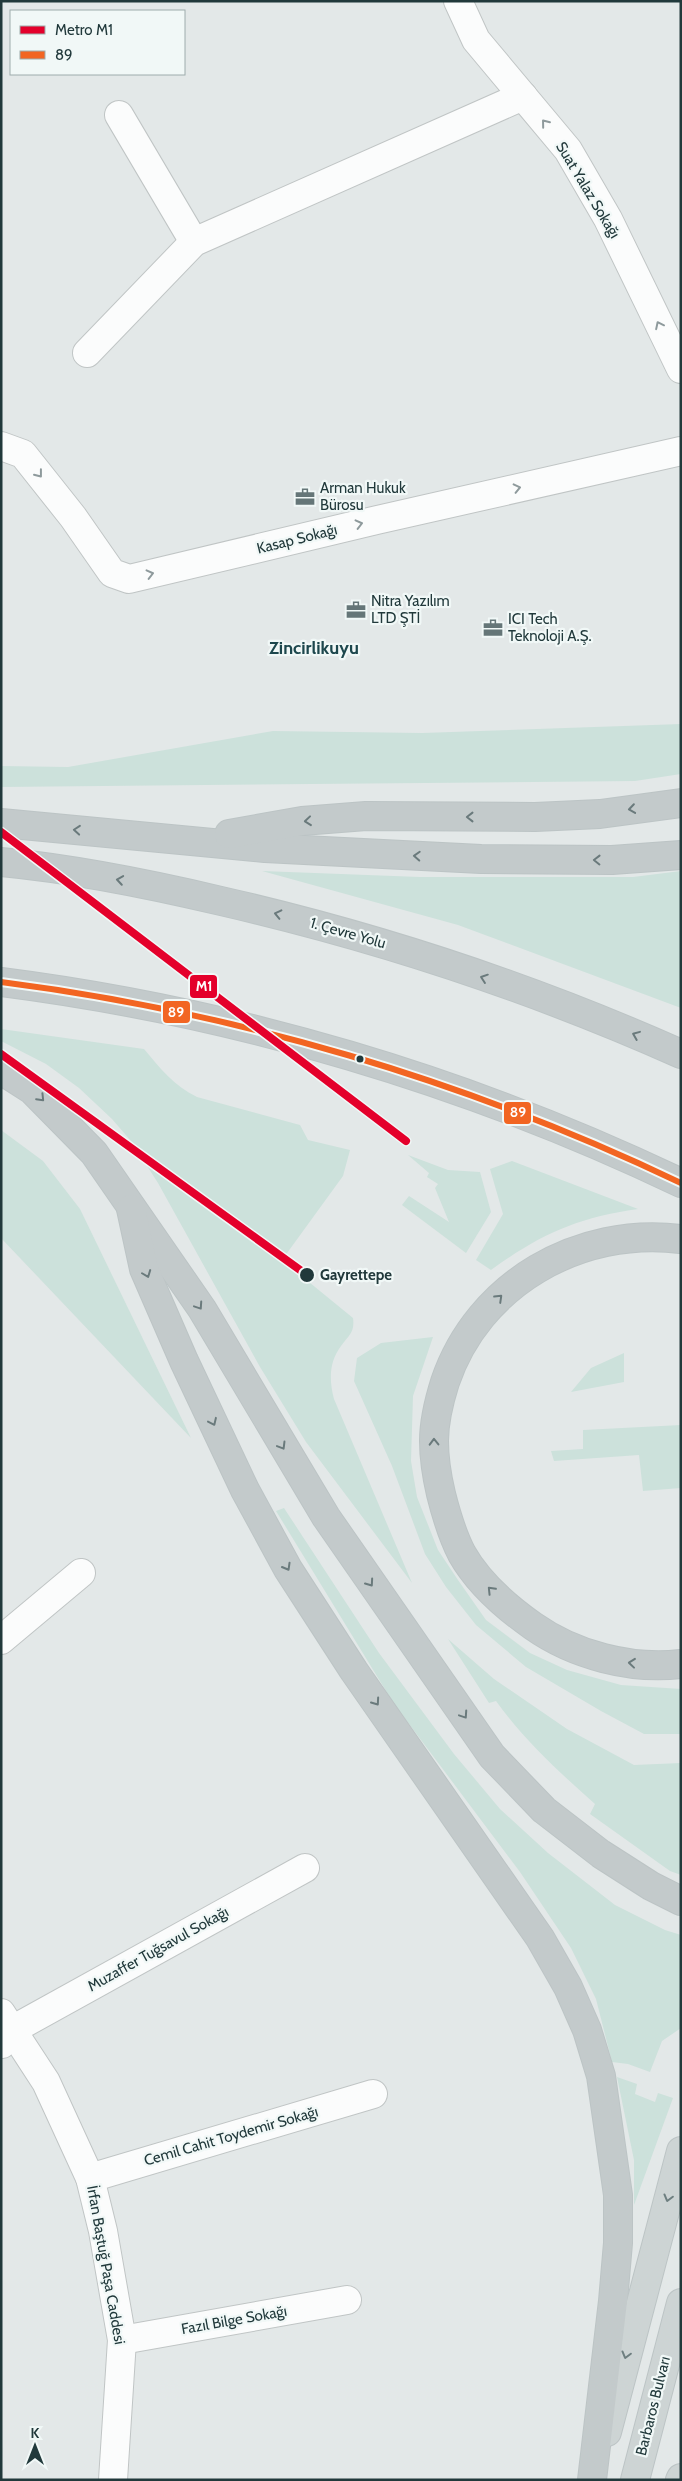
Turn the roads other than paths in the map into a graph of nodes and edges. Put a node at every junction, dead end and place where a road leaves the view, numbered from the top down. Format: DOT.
graph roads {
  1 [pos="458,1"];
  2 [pos="523,96"];
  3 [pos="119,116"];
  4 [pos="194,242"];
  5 [pos="87,353"];
  6 [pos="681,369"];
  7 [pos="1,446"];
  8 [pos="681,451"];
  9 [pos="681,803"];
  10 [pos="1,823"];
  11 [pos="195,840"];
  12 [pos="681,855"];
  13 [pos="1,862"];
  14 [pos="1,982"];
  15 [pos="681,1054"];
  16 [pos="1,1070"];
  17 [pos="681,1183"];
  18 [pos="131,1209"];
  19 [pos="681,1239"];
  20 [pos="81,1573"];
  21 [pos="1,1640"];
  22 [pos="681,1664"];
  23 [pos="305,1868"];
  24 [pos="681,1901"];
  25 [pos="5,2030"];
  26 [pos="373,2094"];
  27 [pos="681,2151"];
  28 [pos="90,2178"];
  29 [pos="347,2300"];
  30 [pos="681,2303"];
  31 [pos="122,2340"];
  32 [pos="113,2480"];
  33 [pos="594,2480"];
  34 [pos="634,2480"];
  1 -- 2 [label="street, Suat Yalaz Sokağı"];
  2 -- 4 [label="street"];
  6 -- 2 [label="street, Suat Yalaz Sokağı, one-way"];
  3 -- 4 [label="street"];
  4 -- 5 [label="street"];
  7 -- 8 [label="street, Kasap Sokağı, one-way"];
  9 -- 11 [label="highway, one-way"];
  11 -- 10 [label="highway, one-way"];
  12 -- 11 [label="highway, one-way"];
  15 -- 13 [label="highway, 1. Çevre Yolu, one-way"];
  14 -- 17 [label="highway"];
  16 -- 18 [label="highway, one-way"];
  18 -- 24 [label="highway, one-way"];
  18 -- 33 [label="highway, one-way"];
  22 -- 19 [label="highway, one-way"];
  20 -- 21 [label="street"];
  23 -- 25 [label="street, Muzaffer Tuğsavul Sokağı"];
  25 -- 28 [label="street, İrfan Baştuğ Paşa Caddesi"];
  26 -- 28 [label="street, Cemil Cahit Toydemir Sokağı"];
  27 -- 33 [label="main road, one-way"];
  28 -- 31 [label="street, İrfan Baştuğ Paşa Caddesi"];
  29 -- 31 [label="street, Fazıl Bilge Sokağı"];
  30 -- 34 [label="main road, Barbaros Bulvarı"];
  31 -- 32 [label="street, İrfan Baştuğ Paşa Caddesi"];
}
